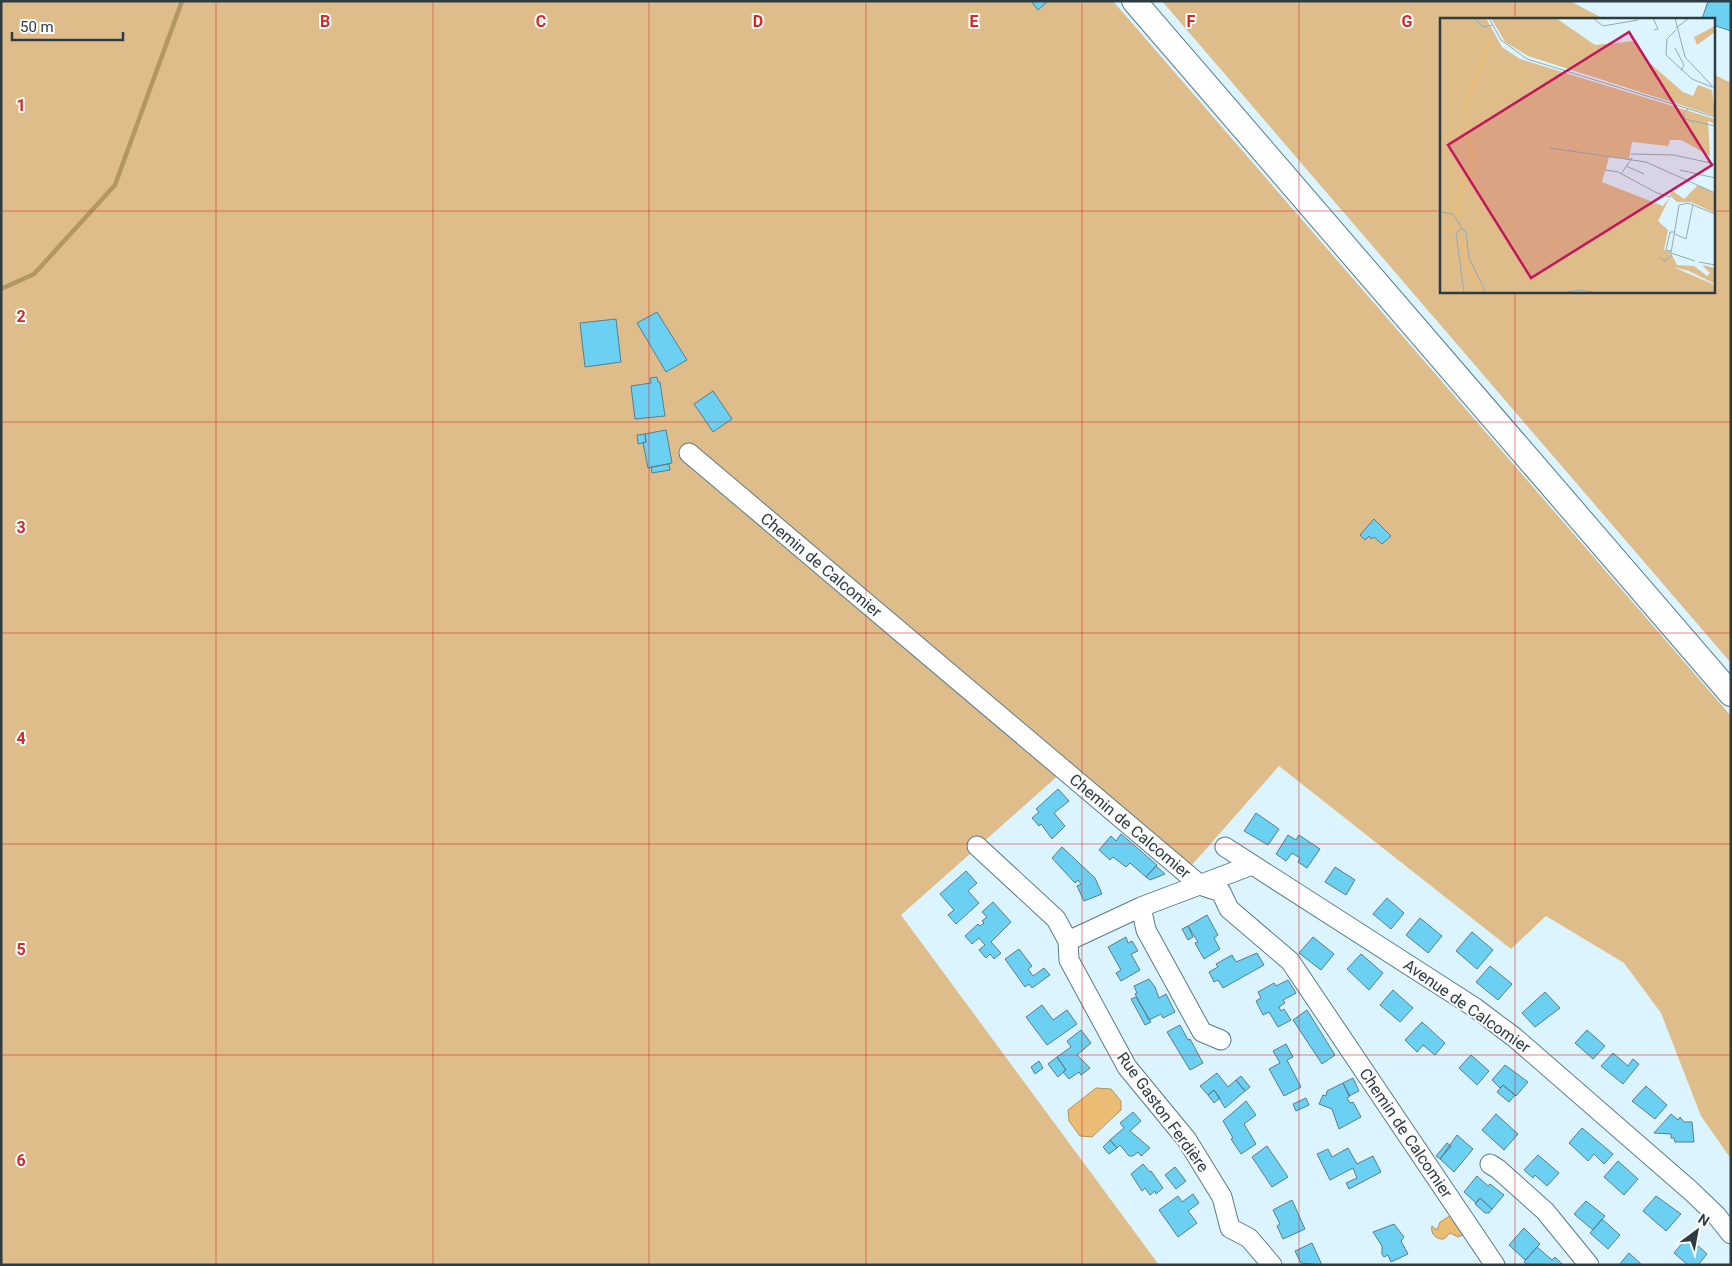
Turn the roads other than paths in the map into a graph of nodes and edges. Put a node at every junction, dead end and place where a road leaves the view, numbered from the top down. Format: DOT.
graph roads {
  1 [pos="1134,1"];
  2 [pos="689,453"];
  3 [pos="1731,694"];
  4 [pos="977,846"];
  5 [pos="1225,848"];
  6 [pos="1252,865"];
  7 [pos="1200,885"];
  8 [pos="1140,907"];
  9 [pos="1068,941"];
  10 [pos="1221,1040"];
  11 [pos="1490,1164"];
  12 [pos="1731,1234"];
  13 [pos="1272,1265"];
  14 [pos="1495,1265"];
  15 [pos="1589,1265"];
  1 -- 3 [label="main road"];
  2 -- 7 [label="street, Chemin de Calcomier"];
  4 -- 9 [label="street, Rue Gaston Ferdière"];
  5 -- 6 [label="street, Avenue de Calcomier"];
  6 -- 7 [label="street"];
  6 -- 12 [label="street, Avenue de Calcomier"];
  7 -- 8 [label="street"];
  7 -- 14 [label="street, Chemin de Calcomier"];
  8 -- 9 [label="street"];
  8 -- 10 [label="street"];
  9 -- 13 [label="street, Rue Gaston Ferdière"];
  11 -- 15 [label="street"];
}
